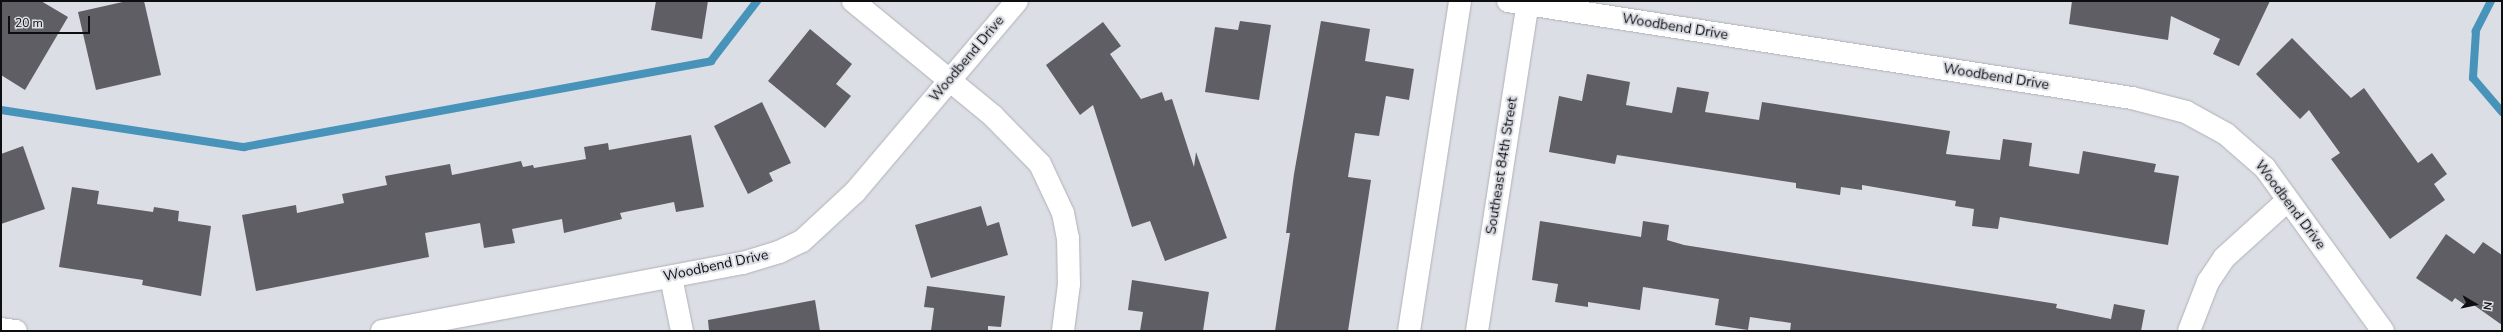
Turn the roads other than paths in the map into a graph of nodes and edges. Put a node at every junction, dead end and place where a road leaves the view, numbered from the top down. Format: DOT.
graph roads {
  1 [pos="854,1"];
  2 [pos="1017,1"];
  3 [pos="1460,1"];
  4 [pos="1521,2"];
  5 [pos="949,81"];
  6 [pos="2288,200"];
  7 [pos="672,277"];
  8 [pos="1,329"];
  9 [pos="16,331"];
  10 [pos="382,331"];
  11 [pos="682,331"];
  12 [pos="1063,331"];
  13 [pos="1409,331"];
  14 [pos="1477,331"];
  15 [pos="2189,331"];
  16 [pos="2383,331"];
  1 -- 5 [label="street"];
  2 -- 5 [label="street, Woodbend Drive"];
  3 -- 13 [label="street"];
  4 -- 6 [label="street, Woodbend Drive"];
  4 -- 14 [label="street, Southeast 84th Street"];
  5 -- 7 [label="street, Woodbend Drive"];
  5 -- 12 [label="street"];
  6 -- 15 [label="street"];
  6 -- 16 [label="street, Woodbend Drive"];
  7 -- 10 [label="street, Woodbend Drive"];
  7 -- 11 [label="street"];
  8 -- 9 [label="street"];
}
